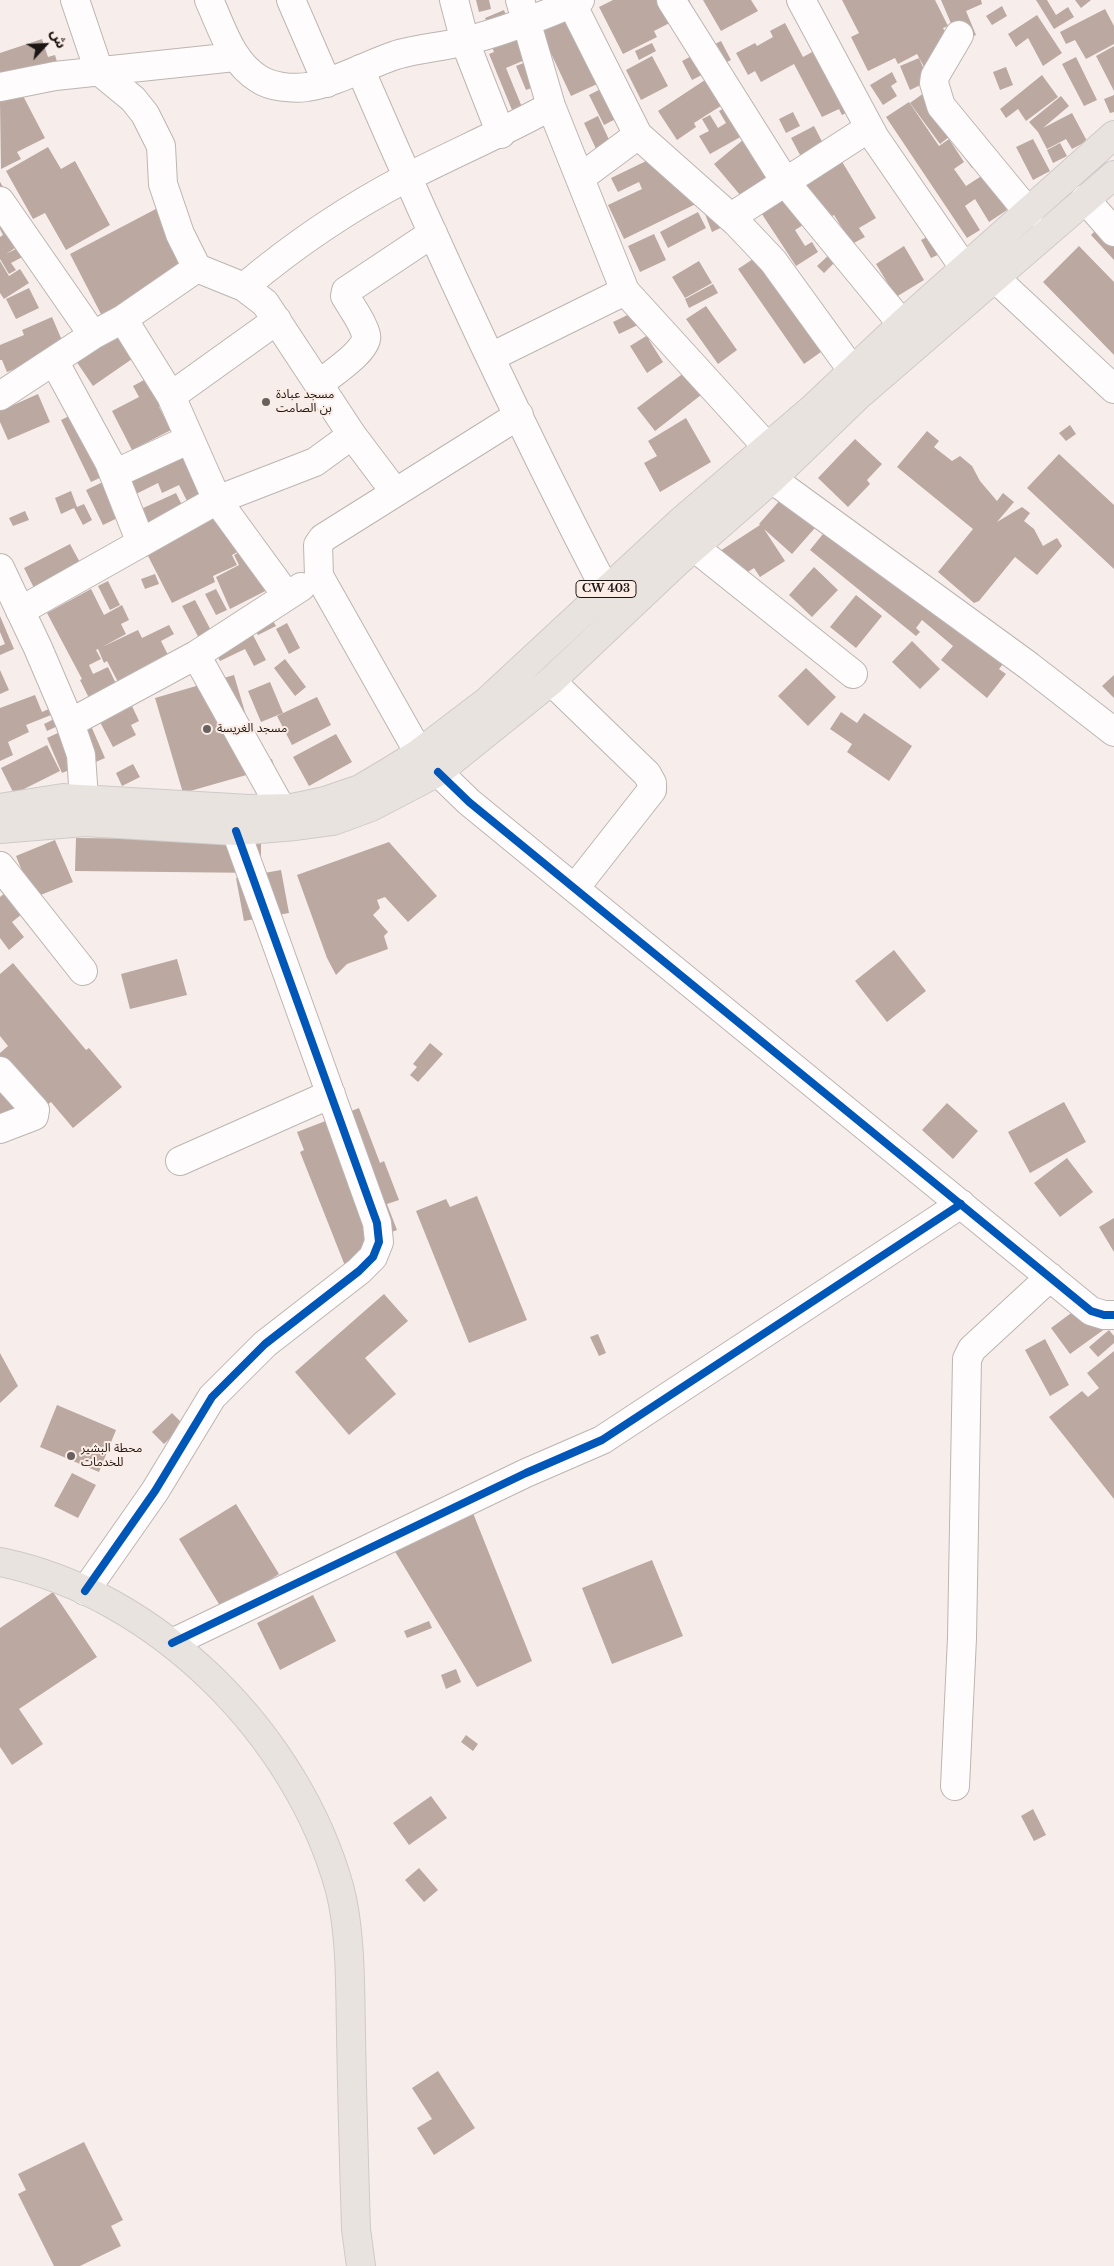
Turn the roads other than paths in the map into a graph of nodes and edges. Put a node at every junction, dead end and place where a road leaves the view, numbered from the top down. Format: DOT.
graph roads {
  1 [pos="75,0"];
  2 [pos="209,0"];
  3 [pos="290,0"];
  4 [pos="454,0"];
  5 [pos="671,0"];
  6 [pos="801,0"];
  7 [pos="576,2"];
  8 [pos="524,11"];
  9 [pos="959,35"];
  10 [pos="465,42"];
  11 [pos="235,57"];
  12 [pos="360,69"];
  13 [pos="99,71"];
  14 [pos="327,83"];
  15 [pos="0,87"];
  16 [pos="550,106"];
  17 [pos="869,128"];
  18 [pos="501,134"];
  19 [pos="638,135"];
  20 [pos="1114,135"];
  21 [pos="1114,175"];
  22 [pos="407,178"];
  23 [pos="580,178"];
  24 [pos="786,183"];
  25 [pos="1085,199"];
  26 [pos="0,201"];
  27 [pos="1029,212"];
  28 [pos="731,217"];
  29 [pos="1114,232"];
  30 [pos="433,233"];
  31 [pos="197,268"];
  32 [pos="965,269"];
  33 [pos="994,277"];
  34 [pos="244,287"];
  35 [pos="626,291"];
  36 [pos="123,318"];
  37 [pos="278,320"];
  38 [pos="902,324"];
  39 [pos="93,335"];
  40 [pos="491,356"];
  41 [pos="54,361"];
  42 [pos="852,370"];
  43 [pos="319,384"];
  44 [pos="1114,389"];
  45 [pos="0,396"];
  46 [pos="171,396"];
  47 [pos="519,415"];
  48 [pos="352,435"];
  49 [pos="190,439"];
  50 [pos="768,448"];
  51 [pos="114,474"];
  52 [pos="772,479"];
  53 [pos="395,492"];
  54 [pos="217,500"];
  55 [pos="141,543"];
  56 [pos="694,547"];
  57 [pos="0,568"];
  58 [pos="319,576"];
  59 [pos="606,590"];
  60 [pos="287,596"];
  61 [pos="20,611"];
  62 [pos="196,655"];
  63 [pos="853,674"];
  64 [pos="551,681"];
  65 [pos="70,724"];
  66 [pos="1114,732"];
  67 [pos="419,754"];
  68 [pos="438,772"];
  69 [pos="84,799"];
  70 [pos="0,808"];
  71 [pos="281,808"];
  72 [pos="0,829"];
  73 [pos="236,831"];
  74 [pos="0,866"];
  75 [pos="574,888"];
  76 [pos="83,972"];
  77 [pos="0,1071"];
  78 [pos="330,1094"];
  79 [pos="0,1129"];
  80 [pos="180,1161"];
  81 [pos="961,1204"];
  82 [pos="1050,1277"];
  83 [pos="1114,1315"];
  84 [pos="0,1562"];
  85 [pos="85,1591"];
  86 [pos="172,1644"];
  87 [pos="955,1786"];
  88 [pos="361,2266"];
  1 -- 13 [label="street"];
  2 -- 11 [label="street"];
  3 -- 14 [label="street"];
  4 -- 10 [label="street"];
  5 -- 24 [label="street"];
  6 -- 17 [label="street"];
  7 -- 8 [label="street"];
  7 -- 19 [label="street"];
  8 -- 10 [label="street"];
  8 -- 16 [label="street"];
  9 -- 27 [label="street"];
  10 -- 12 [label="street"];
  10 -- 18 [label="street"];
  11 -- 13 [label="street"];
  11 -- 14 [label="street"];
  12 -- 14 [label="street"];
  12 -- 22 [label="street"];
  13 -- 15 [label="street"];
  13 -- 31 [label="street"];
  16 -- 18 [label="street"];
  16 -- 23 [label="street"];
  17 -- 24 [label="street"];
  17 -- 32 [label="street"];
  18 -- 22 [label="street"];
  19 -- 23 [label="street"];
  19 -- 28 [label="street"];
  20 -- 27 [label="main road, CW 403"];
  21 -- 25 [label="main road, CW 403"];
  22 -- 30 [label="street"];
  22 -- 34 [label="street"];
  23 -- 35 [label="street"];
  24 -- 28 [label="street"];
  24 -- 38 [label="street"];
  25 -- 29 [label="street"];
  25 -- 33 [label="main road, CW 403"];
  26 -- 39 [label="street"];
  27 -- 32 [label="main road, CW 403"];
  28 -- 42 [label="street"];
  30 -- 40 [label="street"];
  30 -- 43 [label="street"];
  31 -- 34 [label="street"];
  31 -- 36 [label="street"];
  32 -- 38 [label="main road, CW 403"];
  33 -- 44 [label="street"];
  33 -- 52 [label="main road, CW 403"];
  34 -- 37 [label="street"];
  35 -- 40 [label="street"];
  35 -- 50 [label="street"];
  36 -- 39 [label="street"];
  36 -- 46 [label="street"];
  37 -- 43 [label="street"];
  37 -- 46 [label="street"];
  38 -- 42 [label="main road, CW 403"];
  39 -- 41 [label="street"];
  40 -- 47 [label="street"];
  41 -- 45 [label="street"];
  41 -- 51 [label="street"];
  42 -- 50 [label="main road, CW 403"];
  43 -- 48 [label="street"];
  46 -- 49 [label="street"];
  47 -- 53 [label="street"];
  47 -- 59 [label="street"];
  48 -- 53 [label="street"];
  48 -- 54 [label="street"];
  49 -- 51 [label="street"];
  49 -- 54 [label="street"];
  50 -- 59 [label="main road, CW 403"];
  51 -- 55 [label="street"];
  52 -- 56 [label="main road, CW 403"];
  52 -- 66 [label="street"];
  53 -- 58 [label="street"];
  54 -- 55 [label="street"];
  54 -- 60 [label="street"];
  55 -- 61 [label="street"];
  56 -- 63 [label="street"];
  56 -- 64 [label="main road, CW 403"];
  57 -- 61 [label="street"];
  58 -- 60 [label="street"];
  58 -- 67 [label="street"];
  59 -- 67 [label="main road, CW 403"];
  60 -- 62 [label="street"];
  61 -- 65 [label="street"];
  62 -- 65 [label="street"];
  62 -- 71 [label="street"];
  64 -- 68 [label="main road, CW 403"];
  64 -- 75 [label="street"];
  65 -- 69 [label="street"];
  67 -- 71 [label="main road, CW 403"];
  68 -- 73 [label="main road, CW 403"];
  68 -- 75 [label="street"];
  69 -- 70 [label="main road, CW 403"];
  69 -- 71 [label="main road, CW 403"];
  72 -- 73 [label="main road, CW 403"];
  73 -- 78 [label="street"];
  74 -- 76 [label="street"];
  75 -- 81 [label="street"];
  77 -- 79 [label="street"];
  78 -- 80 [label="street"];
  78 -- 85 [label="street"];
  81 -- 82 [label="street"];
  81 -- 86 [label="street"];
  82 -- 83 [label="street"];
  82 -- 87 [label="street"];
  84 -- 85 [label="main road"];
  85 -- 86 [label="main road"];
  86 -- 88 [label="main road"];
}
